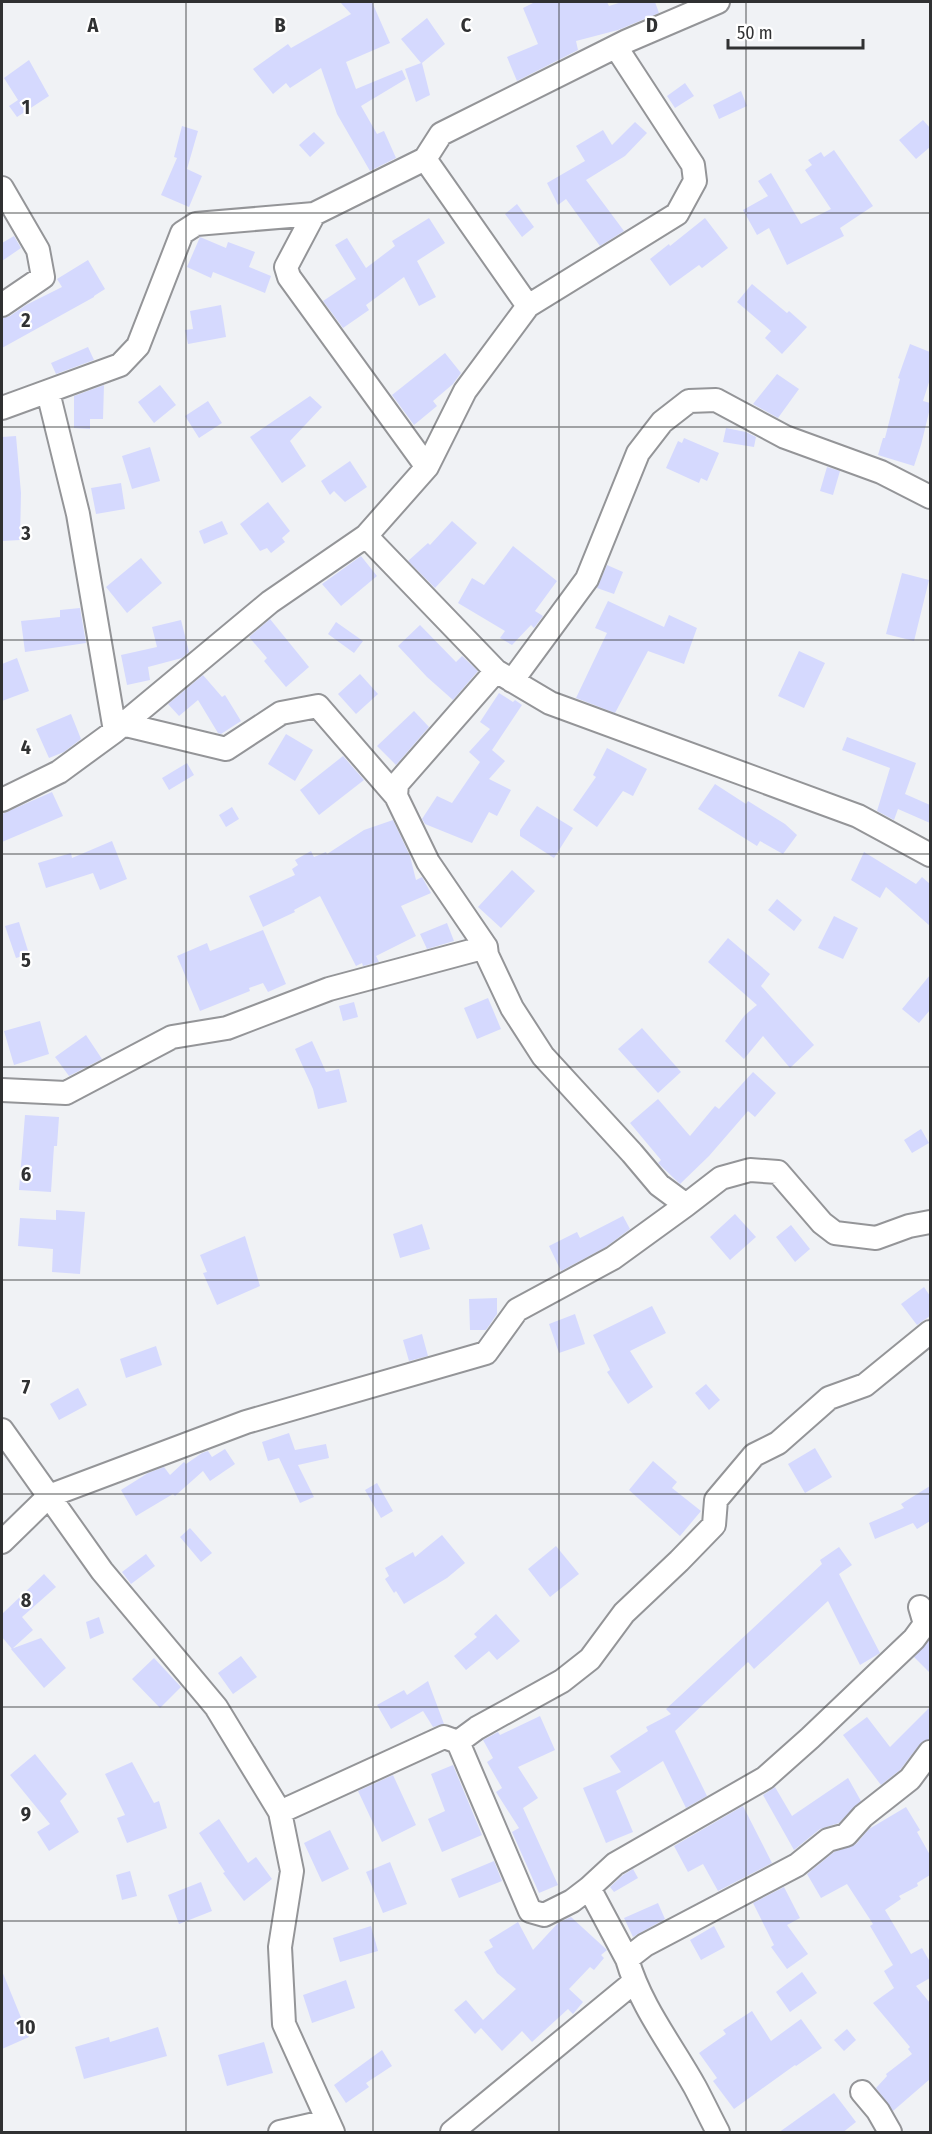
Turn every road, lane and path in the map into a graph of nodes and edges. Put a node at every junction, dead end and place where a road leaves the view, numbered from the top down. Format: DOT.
graph roads {
  1 [pos="718,2"];
  2 [pos="616,47"];
  3 [pos="425,159"];
  4 [pos="2,188"];
  5 [pos="314,214"];
  6 [pos="2,305"];
  7 [pos="528,306"];
  8 [pos="48,392"];
  9 [pos="2,408"];
  10 [pos="428,467"];
  11 [pos="930,497"];
  12 [pos="366,536"];
  13 [pos="504,676"];
  14 [pos="118,727"];
  15 [pos="396,796"];
  16 [pos="2,800"];
  17 [pos="930,855"];
  18 [pos="486,947"];
  19 [pos="2,1090"];
  20 [pos="686,1205"];
  21 [pos="930,1222"];
  22 [pos="930,1332"];
  23 [pos="2,1430"];
  24 [pos="49,1496"];
  25 [pos="2,1542"];
  26 [pos="920,1607"];
  27 [pos="458,1742"];
  28 [pos="930,1752"];
  29 [pos="280,1812"];
  30 [pos="589,1888"];
  31 [pos="627,1959"];
  32 [pos="634,1982"];
  33 [pos="862,2092"];
  34 [pos="331,2127"];
  35 [pos="280,2133"];
  36 [pos="452,2133"];
  37 [pos="718,2133"];
  38 [pos="890,2133"];
  1 -- 2 [label="street"];
  2 -- 3 [label="street"];
  2 -- 7 [label="street"];
  3 -- 5 [label="street"];
  3 -- 7 [label="street"];
  4 -- 6 [label="street"];
  5 -- 8 [label="street"];
  5 -- 10 [label="street"];
  7 -- 10 [label="street"];
  8 -- 9 [label="street"];
  8 -- 14 [label="street"];
  10 -- 12 [label="street"];
  11 -- 13 [label="street"];
  12 -- 13 [label="street"];
  12 -- 14 [label="street"];
  13 -- 15 [label="street"];
  13 -- 17 [label="street"];
  14 -- 15 [label="street"];
  14 -- 16 [label="street"];
  15 -- 18 [label="street"];
  18 -- 19 [label="street"];
  18 -- 20 [label="street"];
  20 -- 21 [label="street"];
  20 -- 24 [label="street"];
  22 -- 27 [label="street"];
  23 -- 24 [label="street"];
  24 -- 25 [label="street"];
  24 -- 29 [label="street"];
  26 -- 30 [label="street"];
  27 -- 29 [label="street"];
  27 -- 30 [label="street"];
  28 -- 31 [label="street"];
  29 -- 34 [label="street"];
  30 -- 31 [label="street"];
  31 -- 32 [label="street"];
  32 -- 36 [label="street"];
  32 -- 37 [label="street"];
  33 -- 38 [label="street"];
  34 -- 35 [label="street"];
}
